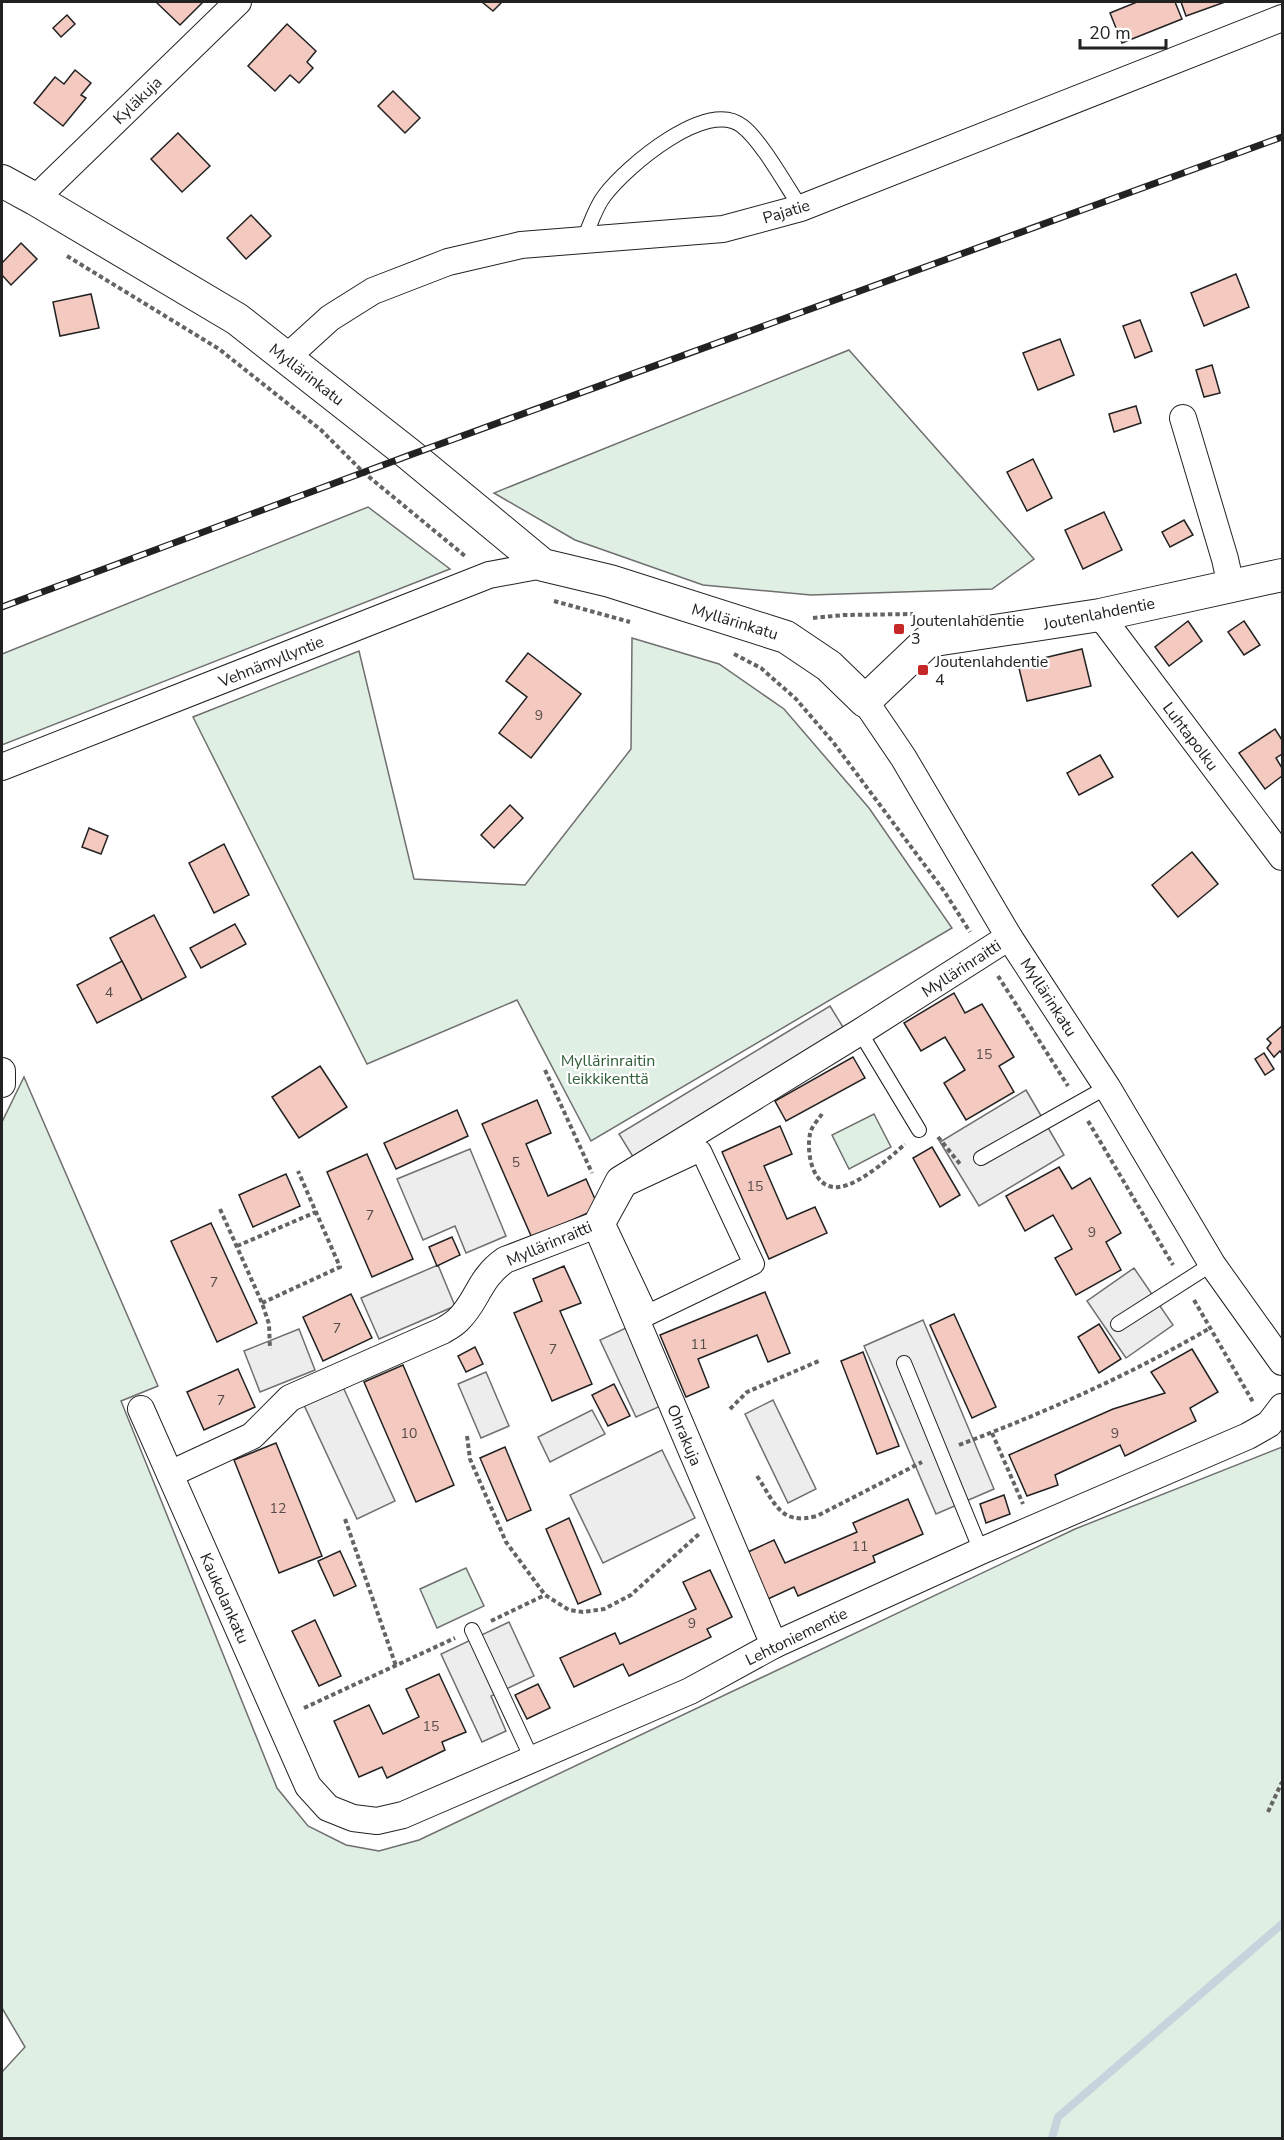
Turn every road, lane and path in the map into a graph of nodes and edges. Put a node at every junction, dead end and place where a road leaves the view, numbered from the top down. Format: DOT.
graph roads {
  1 [pos="238,2"];
  2 [pos="1282,18"];
  3 [pos="2,181"];
  4 [pos="35,199"];
  5 [pos="801,208"];
  6 [pos="584,241"];
  7 [pos="57,250"];
  8 [pos="286,358"];
  9 [pos="1183,418"];
  10 [pos="543,565"];
  11 [pos="489,575"];
  12 [pos="1282,575"];
  13 [pos="1231,586"];
  14 [pos="550,599"];
  15 [pos="1100,615"];
  16 [pos="636,623"];
  17 [pos="726,650"];
  18 [pos="865,701"];
  19 [pos="2,767"];
  20 [pos="1282,857"];
  21 [pos="1009,937"];
  22 [pos="983,954"];
  23 [pos="860,1032"];
  24 [pos="545,1070"];
  25 [pos="1107,1087"];
  26 [pos="1078,1104"];
  27 [pos="822,1114"];
  28 [pos="919,1130"];
  29 [pos="701,1151"];
  30 [pos="981,1158"];
  31 [pos="298,1171"];
  32 [pos="220,1209"];
  33 [pos="316,1212"];
  34 [pos="601,1216"];
  35 [pos="237,1245"];
  36 [pos="1212,1264"];
  37 [pos="1183,1281"];
  38 [pos="262,1303"];
  39 [pos="1118,1324"];
  40 [pos="1210,1328"];
  41 [pos="270,1348"];
  42 [pos="821,1360"];
  43 [pos="1282,1362"];
  44 [pos="904,1363"];
  45 [pos="730,1409"];
  46 [pos="141,1410"];
  47 [pos="1276,1416"];
  48 [pos="992,1433"];
  49 [pos="467,1436"];
  50 [pos="941,1452"];
  51 [pos="170,1474"];
  52 [pos="757,1476"];
  53 [pos="719,1515"];
  54 [pos="345,1519"];
  55 [pos="1034,1529"];
  56 [pos="981,1551"];
  57 [pos="545,1595"];
  58 [pos="472,1630"];
  59 [pos="774,1645"];
  60 [pos="396,1666"];
  61 [pos="278,1720"];
  62 [pos="532,1759"];
  63 [pos="1282,1782"];
  64 [pos="308,1786"];
  65 [pos="1268,1812"];
  1 -- 4 [label="street, Kyläkuja"];
  2 -- 5 [label="street, Pajatie"];
  3 -- 4 [label="street, Myllärinkatu"];
  4 -- 8 [label="street, Myllärinkatu"];
  5 -- 6 [label="street, Pajatie"];
  5 -- 6 [label="lane"];
  6 -- 8 [label="street, Pajatie"];
  7 -- 11 [label="path"];
  8 -- 10 [label="street, Myllärinkatu"];
  9 -- 13 [label="street"];
  10 -- 11 [label="street, Vehnämyllyntie"];
  10 -- 18 [label="street, Myllärinkatu"];
  11 -- 19 [label="street, Vehnämyllyntie"];
  12 -- 13 [label="street, Joutenlahdentie"];
  13 -- 15 [label="street, Joutenlahdentie"];
  14 -- 16 [label="path"];
  15 -- 18 [label="street, Joutenlahdentie"];
  15 -- 20 [label="street, Luhtapolku"];
  17 -- 22 [label="path"];
  18 -- 21 [label="street, Myllärinkatu"];
  21 -- 22 [label="street, Myllärinraitti"];
  21 -- 25 [label="street, Myllärinkatu"];
  22 -- 23 [label="street, Myllärinraitti"];
  22 -- 26 [label="path"];
  23 -- 28 [label="lane"];
  23 -- 34 [label="street, Myllärinraitti"];
  24 -- 34 [label="path"];
  25 -- 26 [label="lane"];
  25 -- 36 [label="street, Myllärinkatu"];
  26 -- 30 [label="lane"];
  26 -- 37 [label="path"];
  27 -- 28 [label="path"];
  28 -- 30 [label="path"];
  29 -- 29 [label="street"];
  31 -- 33 [label="path"];
  32 -- 35 [label="path"];
  33 -- 35 [label="path"];
  33 -- 38 [label="path"];
  34 -- 51 [label="street, Myllärinraitti"];
  34 -- 53 [label="street, Ohrakuja"];
  35 -- 38 [label="path"];
  36 -- 37 [label="lane"];
  36 -- 43 [label="street, Myllärinkatu"];
  37 -- 39 [label="lane"];
  37 -- 40 [label="path"];
  38 -- 41 [label="path"];
  40 -- 47 [label="path"];
  40 -- 48 [label="path"];
  42 -- 45 [label="path"];
  44 -- 50 [label="lane"];
  46 -- 51 [label="street, Kaukolankatu"];
  47 -- 55 [label="street, Lehtoniementie"];
  48 -- 50 [label="path"];
  48 -- 55 [label="path"];
  49 -- 57 [label="path"];
  50 -- 52 [label="path"];
  50 -- 56 [label="lane"];
  51 -- 61 [label="street, Kaukolankatu"];
  53 -- 57 [label="path"];
  53 -- 59 [label="street, Ohrakuja"];
  54 -- 60 [label="path"];
  55 -- 56 [label="street, Lehtoniementie"];
  56 -- 59 [label="street, Lehtoniementie"];
  57 -- 58 [label="path"];
  58 -- 60 [label="path"];
  58 -- 62 [label="lane"];
  59 -- 62 [label="street, Lehtoniementie"];
  60 -- 61 [label="path"];
  61 -- 64 [label="street, Kaukolankatu"];
  62 -- 64 [label="street, Lehtoniementie"];
  63 -- 65 [label="path"];
}
